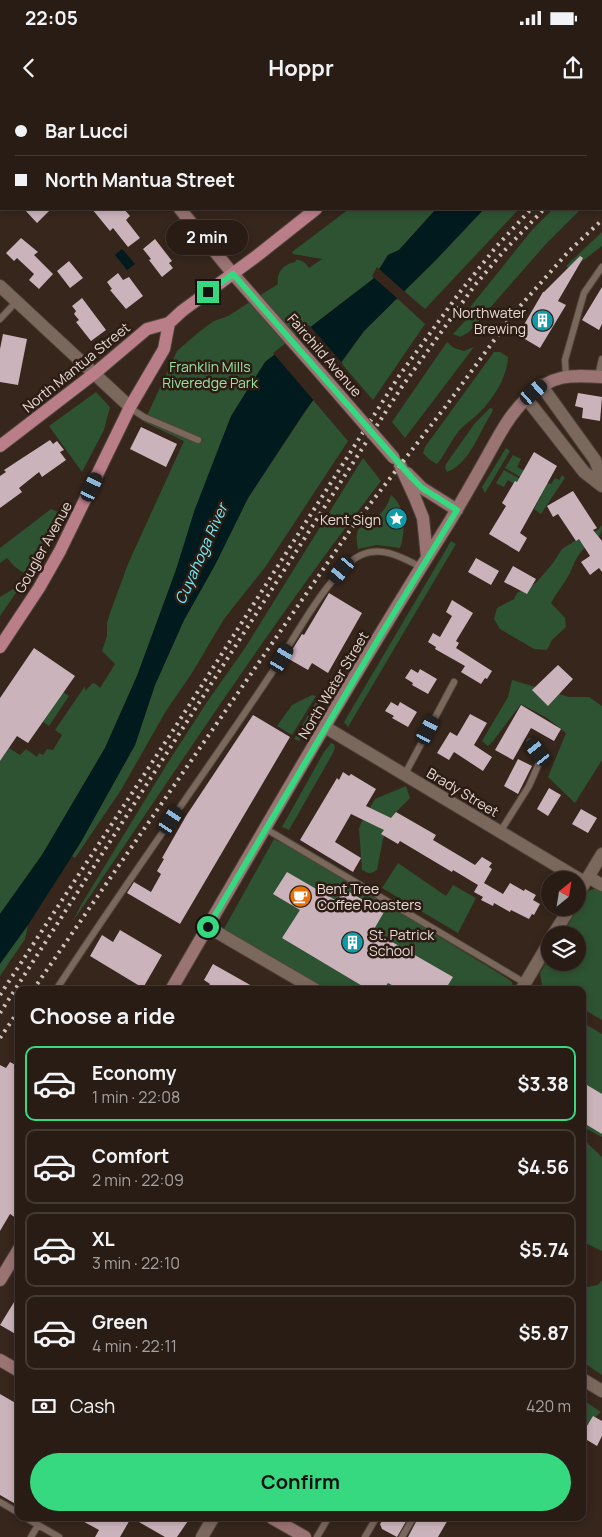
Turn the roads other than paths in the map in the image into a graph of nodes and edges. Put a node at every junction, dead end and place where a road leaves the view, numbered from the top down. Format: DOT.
graph roads {
  1 [pos="181,210"];
  2 [pos="315,210"];
  3 [pos="602,267"];
  4 [pos="233,274"];
  5 [pos="0,286"];
  6 [pos="16,302"];
  7 [pos="0,319"];
  8 [pos="169,324"];
  9 [pos="602,359"];
  10 [pos="95,373"];
  11 [pos="566,376"];
  12 [pos="600,376"];
  13 [pos="541,385"];
  14 [pos="526,398"];
  15 [pos="130,407"];
  16 [pos="198,440"];
  17 [pos="0,446"];
  18 [pos="397,462"];
  19 [pos="602,478"];
  20 [pos="602,486"];
  21 [pos="457,510"];
  22 [pos="424,562"];
  23 [pos="0,647"];
  24 [pos="454,682"];
  25 [pos="325,727"];
  26 [pos="530,742"];
  27 [pos="404,774"];
  28 [pos="266,829"];
  29 [pos="500,832"];
  30 [pos="602,854"];
  31 [pos="571,871"];
  32 [pos="586,879"];
  33 [pos="602,885"];
  34 [pos="208,927"];
  35 [pos="541,956"];
  36 [pos="59,986"];
  37 [pos="173,986"];
  38 [pos="309,986"];
  39 [pos="521,986"];
  40 [pos="524,986"];
  41 [pos="15,1256"];
  42 [pos="0,1280"];
  43 [pos="0,1360"];
  44 [pos="15,1369"];
  45 [pos="586,1381"];
  46 [pos="602,1390"];
  47 [pos="0,1502"];
  48 [pos="15,1511"];
  49 [pos="31,1521"];
  50 [pos="211,1521"];
  51 [pos="277,1521"];
  52 [pos="326,1521"];
  53 [pos="374,1521"];
  54 [pos="411,1521"];
  55 [pos="38,1525"];
  56 [pos="31,1537"];
  57 [pos="59,1537"];
  58 [pos="202,1537"];
  59 [pos="305,1537"];
  60 [pos="317,1537"];
  61 [pos="365,1537"];
  62 [pos="402,1537"];
  1 -- 4 [label="main road, Fairchild Avenue"];
  2 -- 4 [label="main road, North Mantua Street"];
  3 -- 11 [label="lane"];
  4 -- 8 [label="main road, North Mantua Street"];
  4 -- 18 [label="main road, Fairchild Avenue, bridge"];
  5 -- 6 [label="street"];
  6 -- 7 [label="lane"];
  6 -- 10 [label="street"];
  8 -- 10 [label="main road, North Mantua Street"];
  8 -- 15 [label="main road, Gougler Avenue"];
  9 -- 12 [label="lane"];
  10 -- 15 [label="street"];
  10 -- 17 [label="main road, North Mantua Street"];
  11 -- 12 [label="main road"];
  11 -- 13 [label="main road"];
  13 -- 14 [label="main road, North Water Street"];
  13 -- 19 [label="street"];
  14 -- 20 [label="street"];
  14 -- 21 [label="main road, North Water Street"];
  15 -- 16 [label="lane"];
  15 -- 23 [label="main road, Gougler Avenue"];
  18 -- 21 [label="main road, Fairchild Avenue"];
  18 -- 22 [label="main road"];
  21 -- 22 [label="main road, North Water Street"];
  22 -- 25 [label="main road, North Water Street"];
  22 -- 36 [label="lane"];
  24 -- 27 [label="lane"];
  25 -- 27 [label="street, Brady Street"];
  25 -- 28 [label="main road, North Water Street"];
  26 -- 29 [label="lane"];
  27 -- 29 [label="street, Brady Street"];
  28 -- 34 [label="main road, North Water Street"];
  28 -- 39 [label="lane"];
  29 -- 31 [label="street, Brady Street"];
  30 -- 32 [label="street"];
  32 -- 33 [label="street, Brady Street"];
  34 -- 37 [label="main road, North Water Street"];
  34 -- 38 [label="street"];
  35 -- 40 [label="street"];
  41 -- 42 [label="main road"];
  43 -- 44 [label="main road"];
  45 -- 46 [label="street"];
  47 -- 48 [label="lane"];
  49 -- 55 [label="lane"];
  50 -- 58 [label="street"];
  51 -- 59 [label="main road"];
  52 -- 60 [label="lane"];
  53 -- 61 [label="lane"];
  54 -- 62 [label="lane"];
  55 -- 56 [label="lane"];
  55 -- 57 [label="lane"];
}
